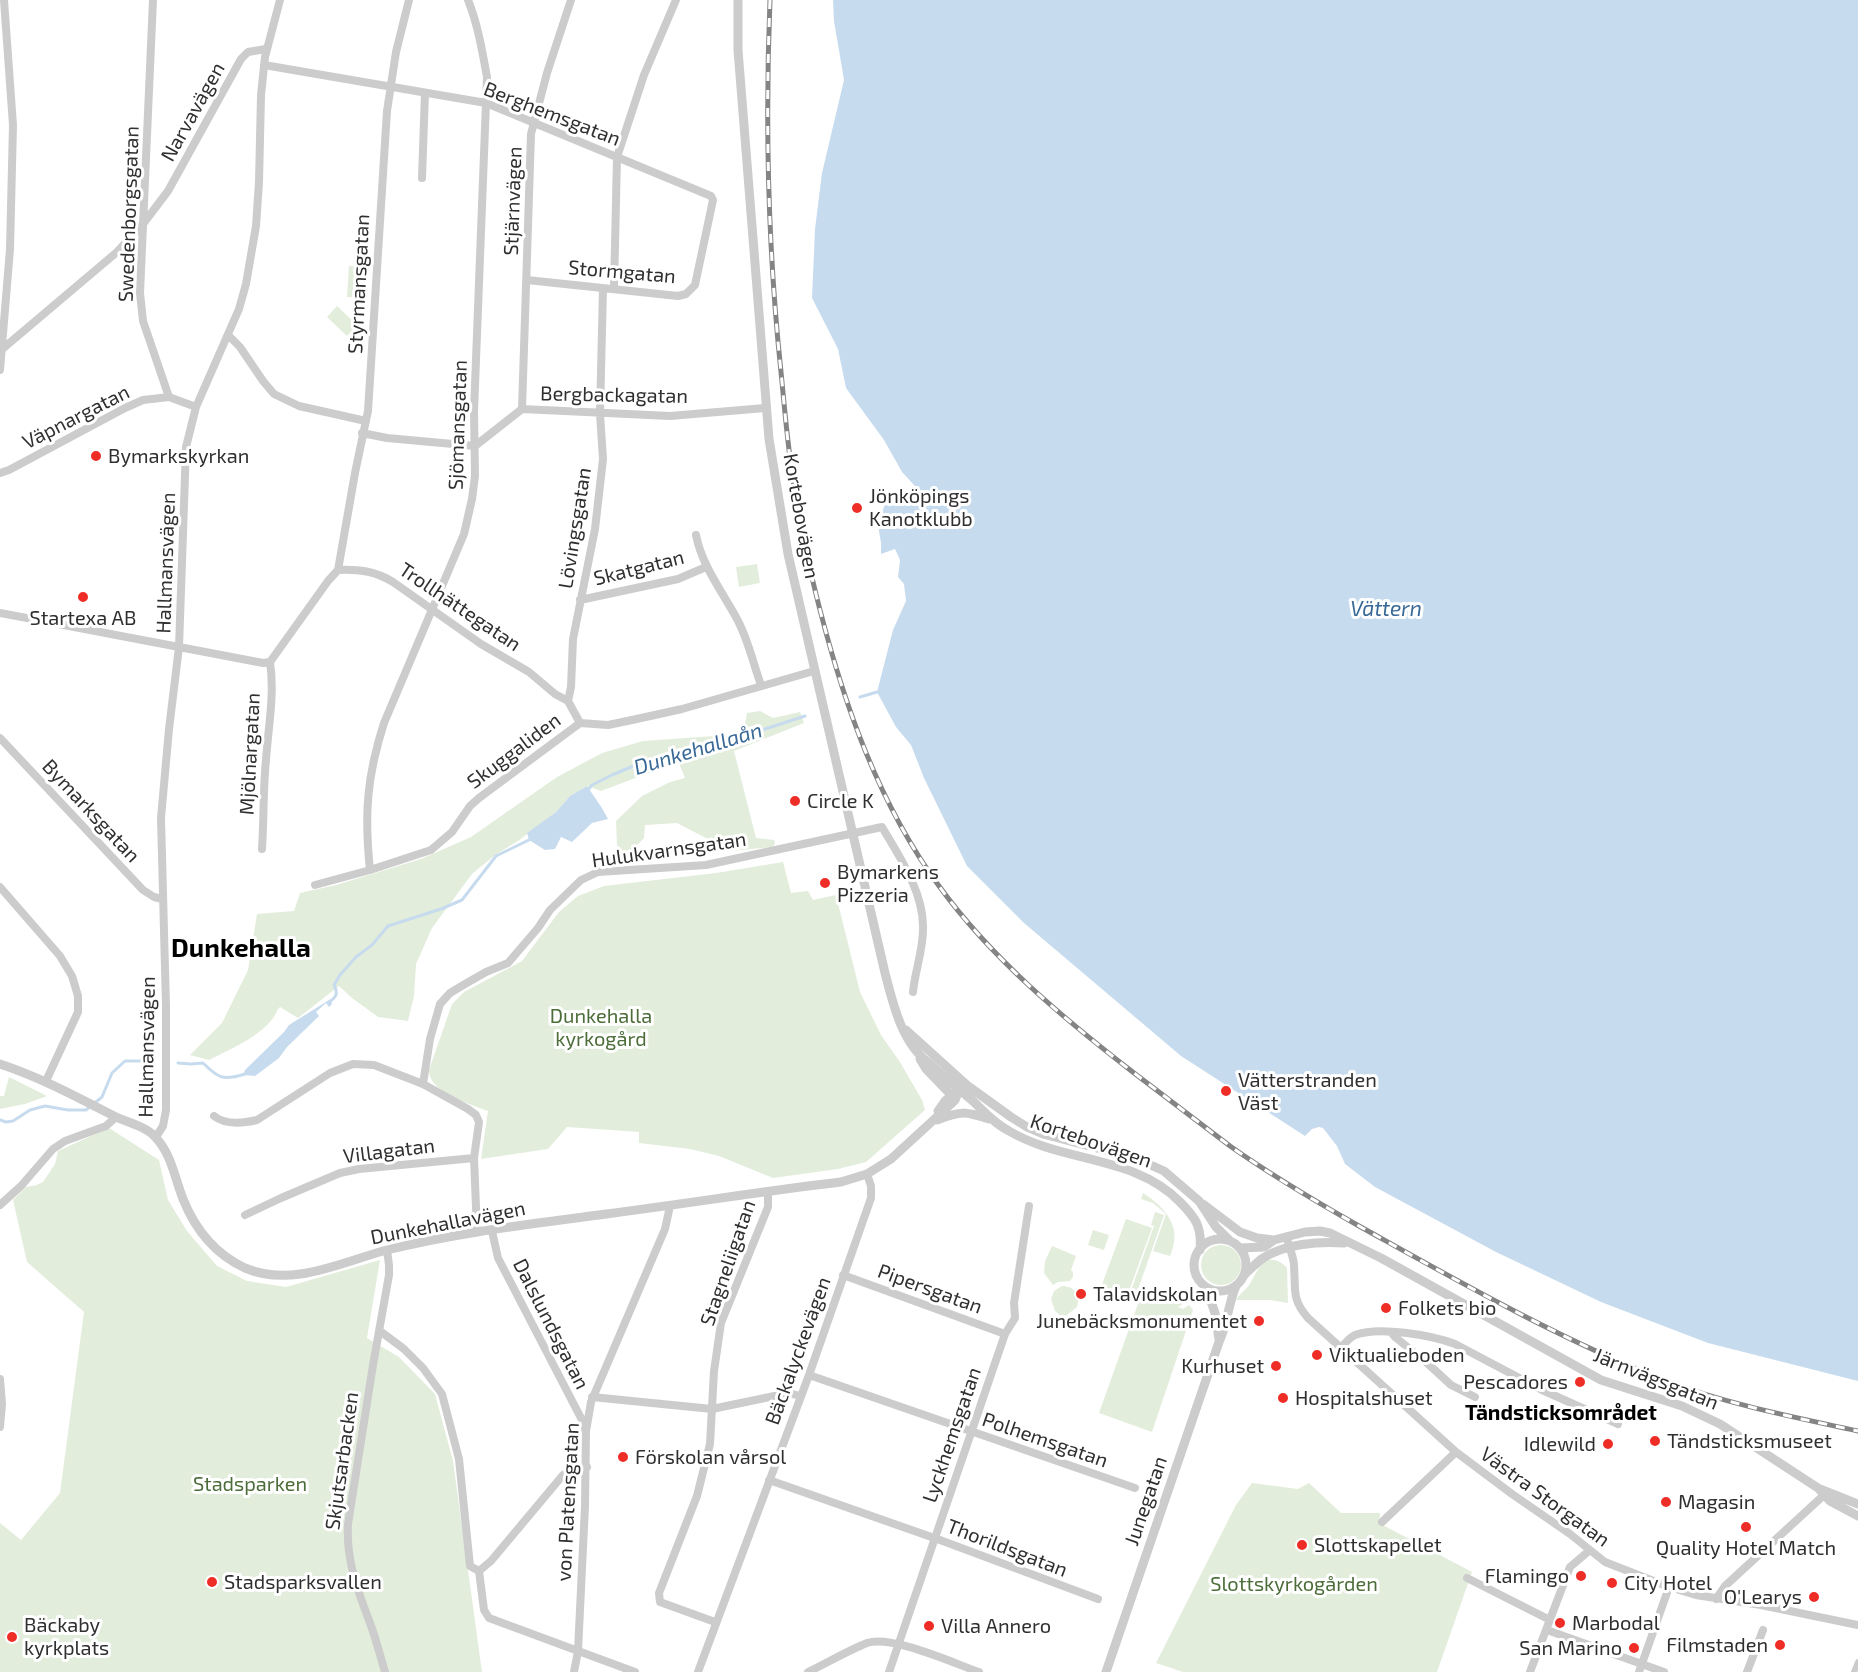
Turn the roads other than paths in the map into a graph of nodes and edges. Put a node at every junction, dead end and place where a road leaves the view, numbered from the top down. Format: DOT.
graph roads {
  1 [pos="4,0"];
  2 [pos="153,0"];
  3 [pos="280,0"];
  4 [pos="409,0"];
  5 [pos="468,0"];
  6 [pos="571,0"];
  7 [pos="676,0"];
  8 [pos="738,0"];
  9 [pos="266,49"];
  10 [pos="264,65"];
  11 [pos="390,86"];
  12 [pos="425,93"];
  13 [pos="486,103"];
  14 [pos="533,123"];
  15 [pos="617,158"];
  16 [pos="422,178"];
  17 [pos="714,200"];
  18 [pos="143,224"];
  19 [pos="527,280"];
  20 [pos="603,288"];
  21 [pos="614,289"];
  22 [pos="228,335"];
  23 [pos="1,350"];
  24 [pos="0,369"];
  25 [pos="169,397"];
  26 [pos="196,407"];
  27 [pos="765,408"];
  28 [pos="522,410"];
  29 [pos="600,414"];
  30 [pos="366,421"];
  31 [pos="362,433"];
  32 [pos="475,446"];
  33 [pos="0,473"];
  34 [pos="696,535"];
  35 [pos="706,567"];
  36 [pos="338,570"];
  37 [pos="580,600"];
  38 [pos="432,610"];
  39 [pos="0,613"];
  40 [pos="179,647"];
  41 [pos="270,662"];
  42 [pos="814,671"];
  43 [pos="760,685"];
  44 [pos="568,701"];
  45 [pos="580,723"];
  46 [pos="0,738"];
  47 [pos="854,834"];
  48 [pos="262,849"];
  49 [pos="370,870"];
  50 [pos="315,885"];
  51 [pos="0,887"];
  52 [pos="162,899"];
  53 [pos="913,992"];
  54 [pos="903,1027"];
  55 [pos="0,1064"];
  56 [pos="46,1081"];
  57 [pos="423,1084"];
  58 [pos="959,1091"];
  59 [pos="214,1116"];
  60 [pos="116,1117"];
  61 [pos="992,1119"];
  62 [pos="929,1123"];
  63 [pos="156,1137"];
  64 [pos="474,1158"];
  65 [pos="867,1174"];
  66 [pos="768,1191"];
  67 [pos="1199,1201"];
  68 [pos="0,1205"];
  69 [pos="670,1206"];
  70 [pos="1029,1206"];
  71 [pos="245,1215"];
  72 [pos="492,1231"];
  73 [pos="477,1232"];
  74 [pos="1287,1236"];
  75 [pos="1274,1240"];
  76 [pos="1230,1241"];
  77 [pos="1349,1244"];
  78 [pos="1240,1248"];
  79 [pos="1290,1248"];
  80 [pos="1200,1250"];
  81 [pos="387,1251"];
  82 [pos="1245,1274"];
  83 [pos="843,1275"];
  84 [pos="1236,1286"];
  85 [pos="1206,1287"];
  86 [pos="380,1331"];
  87 [pos="1391,1332"];
  88 [pos="1005,1334"];
  89 [pos="1219,1342"];
  90 [pos="1341,1348"];
  91 [pos="809,1375"];
  92 [pos="0,1379"];
  93 [pos="801,1396"];
  94 [pos="592,1397"];
  95 [pos="1475,1397"];
  96 [pos="712,1409"];
  97 [pos="1618,1424"];
  98 [pos="0,1426"];
  99 [pos="586,1431"];
  100 [pos="971,1432"];
  101 [pos="1456,1452"];
  102 [pos="586,1467"];
  103 [pos="770,1480"];
  104 [pos="1135,1488"];
  105 [pos="1824,1492"];
  106 [pos="1858,1503"];
  107 [pos="1858,1516"];
  108 [pos="1382,1522"];
  109 [pos="934,1538"];
  110 [pos="1590,1550"];
  111 [pos="479,1571"];
  112 [pos="1467,1578"];
  113 [pos="1669,1587"];
  114 [pos="1098,1599"];
  115 [pos="1716,1599"];
  116 [pos="1550,1620"];
  117 [pos="715,1622"];
  118 [pos="1858,1625"];
  119 [pos="1547,1630"];
  120 [pos="1762,1630"];
  121 [pos="898,1644"];
  122 [pos="578,1651"];
  123 [pos="1858,1662"];
  124 [pos="1641,1668"];
  125 [pos="385,1672"];
  126 [pos="574,1672"];
  127 [pos="635,1672"];
  128 [pos="698,1672"];
  129 [pos="808,1672"];
  130 [pos="889,1672"];
  131 [pos="979,1672"];
  132 [pos="1106,1672"];
  133 [pos="1530,1672"];
  134 [pos="1664,1672"];
  135 [pos="1747,1672"];
  136 [pos="1854,1672"];
  1 -- 23 [label="street"];
  2 -- 18 [label="street, Swedenborgsgatan"];
  3 -- 9 [label="street, Hallmansvägen"];
  4 -- 11 [label="street, Styrmansgatan"];
  5 -- 13 [label="street, Sjömansgatan"];
  6 -- 14 [label="street, Stjärnvägen"];
  7 -- 15 [label="street"];
  8 -- 27 [label="street, Kortebovägen"];
  9 -- 10 [label="street, Hallmansvägen"];
  9 -- 18 [label="street, Narvavägen"];
  10 -- 11 [label="street, Berghemsgatan"];
  10 -- 22 [label="street, Hallmansvägen"];
  11 -- 12 [label="street, Berghemsgatan"];
  11 -- 30 [label="street, Styrmansgatan"];
  12 -- 13 [label="street, Berghemsgatan"];
  12 -- 16 [label="street"];
  13 -- 14 [label="street, Berghemsgatan"];
  13 -- 32 [label="street, Sjömansgatan"];
  14 -- 15 [label="street, Berghemsgatan"];
  14 -- 19 [label="street, Stjärnvägen"];
  15 -- 17 [label="street, Berghemsgatan"];
  15 -- 21 [label="street"];
  17 -- 21 [label="street, Stormgatan"];
  18 -- 23 [label="street, Narvavägen"];
  18 -- 25 [label="street, Swedenborgsgatan"];
  19 -- 20 [label="street, Stormgatan"];
  19 -- 28 [label="street, Stjärnvägen"];
  20 -- 21 [label="street, Stormgatan"];
  20 -- 29 [label="street, Lövingsgatan"];
  22 -- 26 [label="street, Hallmansvägen"];
  22 -- 30 [label="street"];
  23 -- 24 [label="street"];
  25 -- 26 [label="street"];
  25 -- 33 [label="street, Väpnargatan"];
  26 -- 40 [label="street, Hallmansvägen"];
  27 -- 29 [label="street, Bergbackagatan"];
  27 -- 42 [label="street, Kortebovägen"];
  28 -- 29 [label="street, Bergbackagatan"];
  28 -- 32 [label="street, Bergbackagatan"];
  29 -- 37 [label="street, Lövingsgatan"];
  30 -- 31 [label="street, Styrmansgatan"];
  31 -- 32 [label="street"];
  31 -- 36 [label="street, Styrmansgatan"];
  32 -- 38 [label="street, Sjömansgatan"];
  34 -- 35 [label="street"];
  35 -- 37 [label="street, Skatgatan"];
  35 -- 43 [label="street"];
  36 -- 38 [label="street, Trollhättegatan"];
  36 -- 41 [label="street"];
  37 -- 44 [label="street, Lövingsgatan"];
  38 -- 44 [label="street, Trollhättegatan"];
  38 -- 49 [label="street, Sjömansgatan"];
  39 -- 40 [label="street"];
  40 -- 41 [label="street"];
  40 -- 52 [label="street, Hallmansvägen"];
  41 -- 48 [label="street, Mjölnargatan"];
  42 -- 43 [label="street"];
  42 -- 47 [label="street, Kortebovägen"];
  43 -- 45 [label="street"];
  44 -- 45 [label="street, Trollhättegatan"];
  45 -- 49 [label="street, Skuggaliden"];
  46 -- 52 [label="street, Bymarksgatan"];
  47 -- 53 [label="street, Hulukvarnsgatan"];
  47 -- 54 [label="street, Kortebovägen"];
  47 -- 57 [label="street, Hulukvarnsgatan"];
  49 -- 50 [label="street, Skuggaliden"];
  51 -- 56 [label="street"];
  52 -- 63 [label="street, Hallmansvägen"];
  54 -- 58 [label="street, Kortebovägen"];
  54 -- 58 [label="street, Kortebovägen"];
  55 -- 56 [label="street"];
  56 -- 60 [label="street"];
  57 -- 59 [label="street"];
  57 -- 64 [label="street"];
  58 -- 61 [label="street, Kortebovägen"];
  58 -- 62 [label="street, Dunkehallavägen"];
  58 -- 67 [label="street, Kortebovägen"];
  60 -- 63 [label="street"];
  60 -- 68 [label="street"];
  61 -- 62 [label="street"];
  61 -- 80 [label="street, Kortebovägen"];
  62 -- 65 [label="street, Dunkehallavägen"];
  63 -- 81 [label="street, Dunkehallavägen"];
  64 -- 71 [label="street, Villagatan"];
  64 -- 73 [label="street"];
  65 -- 66 [label="street, Dunkehallavägen"];
  65 -- 83 [label="street, Bäckalyckevägen"];
  66 -- 69 [label="street, Dunkehallavägen"];
  66 -- 96 [label="street, Stagneliigatan"];
  67 -- 75 [label="street"];
  67 -- 76 [label="street, Kortebovägen"];
  69 -- 72 [label="street, Dunkehallavägen"];
  69 -- 94 [label="street, von Platensgatan"];
  70 -- 88 [label="street, Lyckhemsgatan"];
  72 -- 73 [label="street, Dunkehallavägen"];
  72 -- 99 [label="street, Dalslundsgatan"];
  73 -- 81 [label="street, Dunkehallavägen"];
  74 -- 75 [label="street, Järnvägsgatan"];
  74 -- 77 [label="street, Järnvägsgatan"];
  74 -- 79 [label="street, Västra Storgatan"];
  75 -- 78 [label="street, Järnvägsgatan"];
  76 -- 78 [label="street"];
  76 -- 80 [label="street"];
  77 -- 79 [label="street, Järnvägsgatan"];
  77 -- 105 [label="street, Järnvägsgatan"];
  78 -- 82 [label="street"];
  79 -- 82 [label="street, Järnvägsgatan"];
  79 -- 90 [label="street, Västra Storgatan"];
  80 -- 85 [label="street"];
  81 -- 86 [label="street, Skjutsarbacken"];
  82 -- 84 [label="street"];
  83 -- 88 [label="street, Pipersgatan"];
  83 -- 91 [label="street, Bäckalyckevägen"];
  84 -- 85 [label="street"];
  84 -- 89 [label="street, Junegatan"];
  85 -- 89 [label="street, Junegatan"];
  86 -- 111 [label="street"];
  86 -- 125 [label="street, Skjutsarbacken"];
  87 -- 90 [label="street"];
  87 -- 95 [label="street"];
  87 -- 97 [label="street"];
  88 -- 100 [label="street, Lyckhemsgatan"];
  89 -- 132 [label="street, Junegatan"];
  90 -- 101 [label="street, Västra Storgatan"];
  91 -- 93 [label="street, Bäckalyckevägen"];
  91 -- 100 [label="street, Polhemsgatan"];
  92 -- 98 [label="street"];
  93 -- 96 [label="street"];
  93 -- 103 [label="street, Bäckalyckevägen"];
  94 -- 96 [label="street"];
  94 -- 99 [label="street, von Platensgatan"];
  96 -- 117 [label="street, Stagneliigatan"];
  99 -- 102 [label="street, von Platensgatan"];
  100 -- 104 [label="street, Polhemsgatan"];
  100 -- 109 [label="street, Lyckhemsgatan"];
  101 -- 108 [label="street"];
  101 -- 110 [label="street, Västra Storgatan"];
  102 -- 111 [label="street"];
  102 -- 122 [label="street, von Platensgatan"];
  103 -- 109 [label="street, Thorildsgatan"];
  103 -- 117 [label="street, Bäckalyckevägen"];
  105 -- 106 [label="street, Järnvägsgatan"];
  105 -- 107 [label="street, Järnvägsgatan"];
  105 -- 115 [label="street"];
  109 -- 114 [label="street, Thorildsgatan"];
  109 -- 121 [label="street, Lyckhemsgatan"];
  110 -- 113 [label="street, Västra Storgatan"];
  110 -- 116 [label="street"];
  111 -- 122 [label="street"];
  112 -- 116 [label="street"];
  113 -- 115 [label="street, Västra Storgatan"];
  113 -- 124 [label="street"];
  115 -- 118 [label="street, Västra Storgatan"];
  116 -- 119 [label="street"];
  117 -- 128 [label="street, Bäckalyckevägen"];
  119 -- 124 [label="street"];
  119 -- 133 [label="street"];
  120 -- 135 [label="street"];
  121 -- 129 [label="street"];
  121 -- 130 [label="street, Lyckhemsgatan"];
  121 -- 131 [label="street"];
  122 -- 126 [label="street, von Platensgatan"];
  122 -- 127 [label="street"];
  123 -- 136 [label="street"];
  124 -- 134 [label="street"];
}
